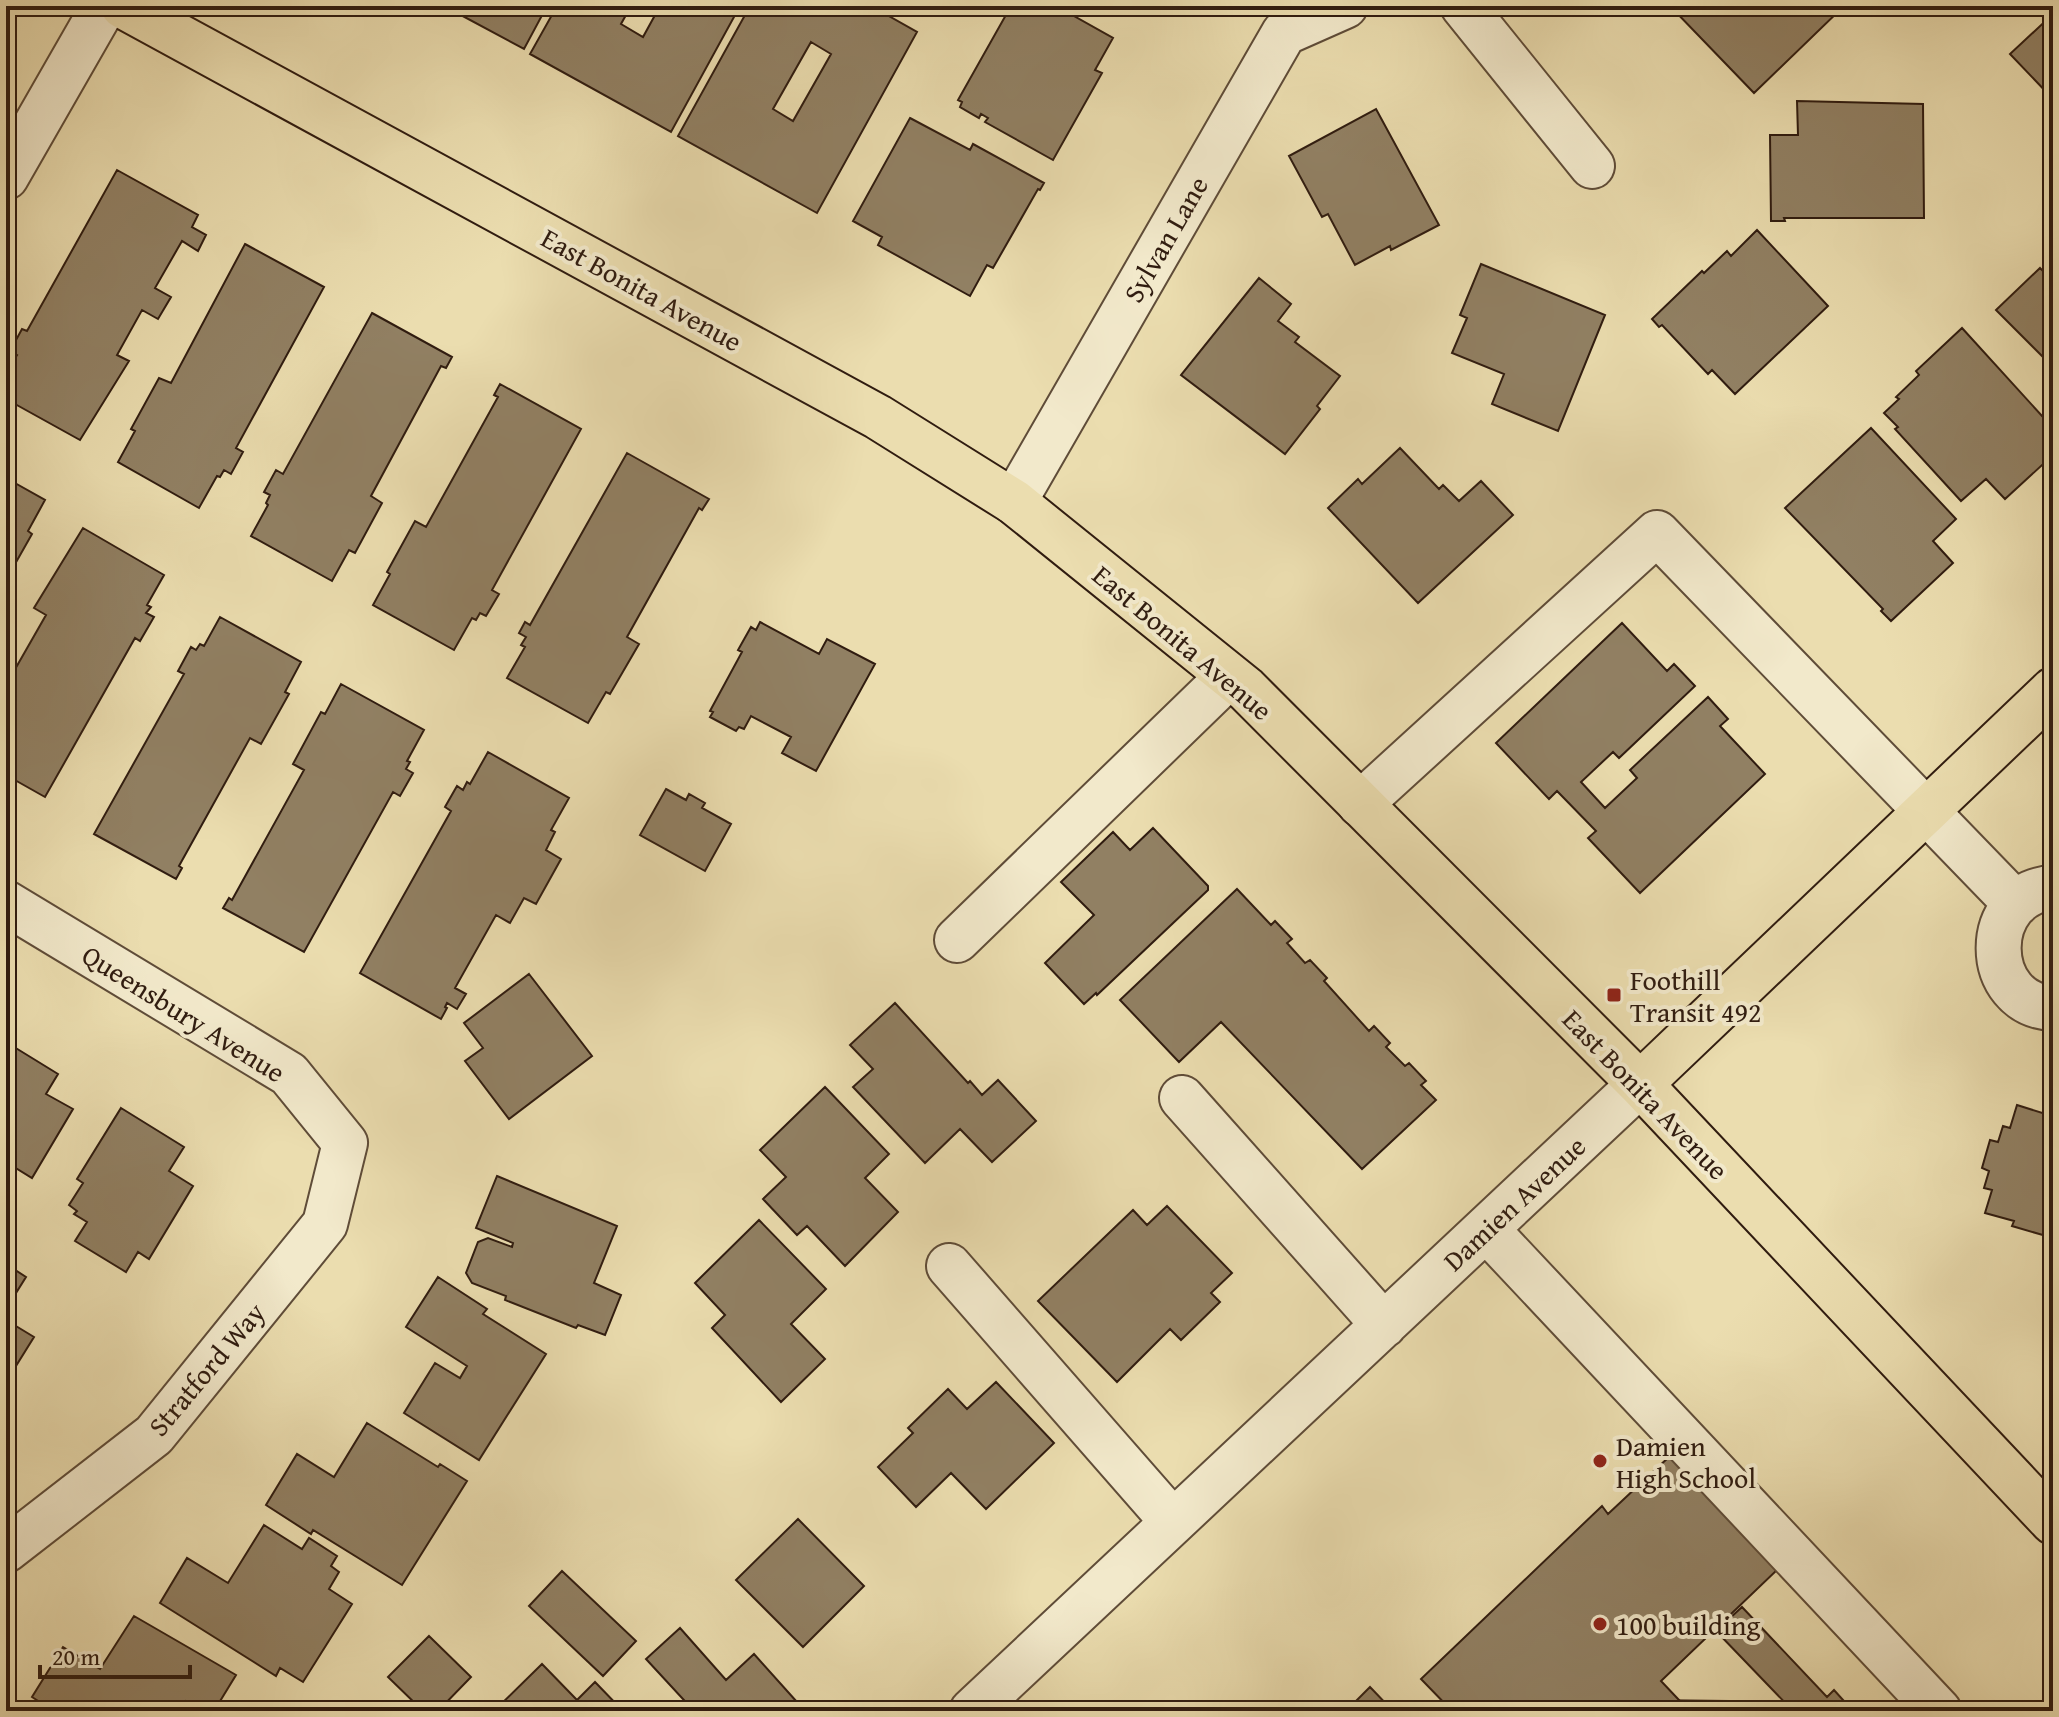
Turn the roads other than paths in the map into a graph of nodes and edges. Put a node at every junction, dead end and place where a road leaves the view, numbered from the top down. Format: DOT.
graph roads {
  1 [pos="104,6"];
  2 [pos="123,6"];
  3 [pos="1345,6"];
  4 [pos="1463,6"];
  5 [pos="1592,166"];
  6 [pos="6,177"];
  7 [pos="1014,502"];
  8 [pos="1229,676"];
  9 [pos="2053,690"];
  10 [pos="1360,804"];
  11 [pos="1924,811"];
  12 [pos="2034,896"];
  13 [pos="6,903"];
  14 [pos="957,940"];
  15 [pos="2053,1008"];
  16 [pos="1640,1084"];
  17 [pos="1182,1098"];
  18 [pos="345,1143"];
  19 [pos="1486,1229"];
  20 [pos="949,1266"];
  21 [pos="1384,1325"];
  22 [pos="1173,1522"];
  23 [pos="2053,1522"];
  24 [pos="6,1550"];
  25 [pos="972,1711"];
  26 [pos="1939,1711"];
  1 -- 6 [label="street"];
  2 -- 7 [label="main road, East Bonita Avenue"];
  3 -- 7 [label="street, Sylvan Lane"];
  4 -- 5 [label="street"];
  7 -- 8 [label="main road, East Bonita Avenue"];
  8 -- 10 [label="main road, East Bonita Avenue"];
  8 -- 14 [label="street"];
  9 -- 11 [label="main road, Damien Avenue"];
  10 -- 11 [label="street"];
  10 -- 16 [label="main road, East Bonita Avenue"];
  11 -- 12 [label="street"];
  11 -- 16 [label="main road, Damien Avenue"];
  12 -- 15 [label="street"];
  13 -- 18 [label="street, Queensbury Avenue"];
  16 -- 19 [label="street, Damien Avenue"];
  16 -- 23 [label="main road, East Bonita Avenue"];
  17 -- 21 [label="street"];
  18 -- 24 [label="street, Stratford Way"];
  19 -- 21 [label="street, Damien Avenue"];
  19 -- 26 [label="street"];
  20 -- 22 [label="street"];
  21 -- 22 [label="street, Damien Avenue"];
  22 -- 25 [label="street, Damien Avenue"];
}
